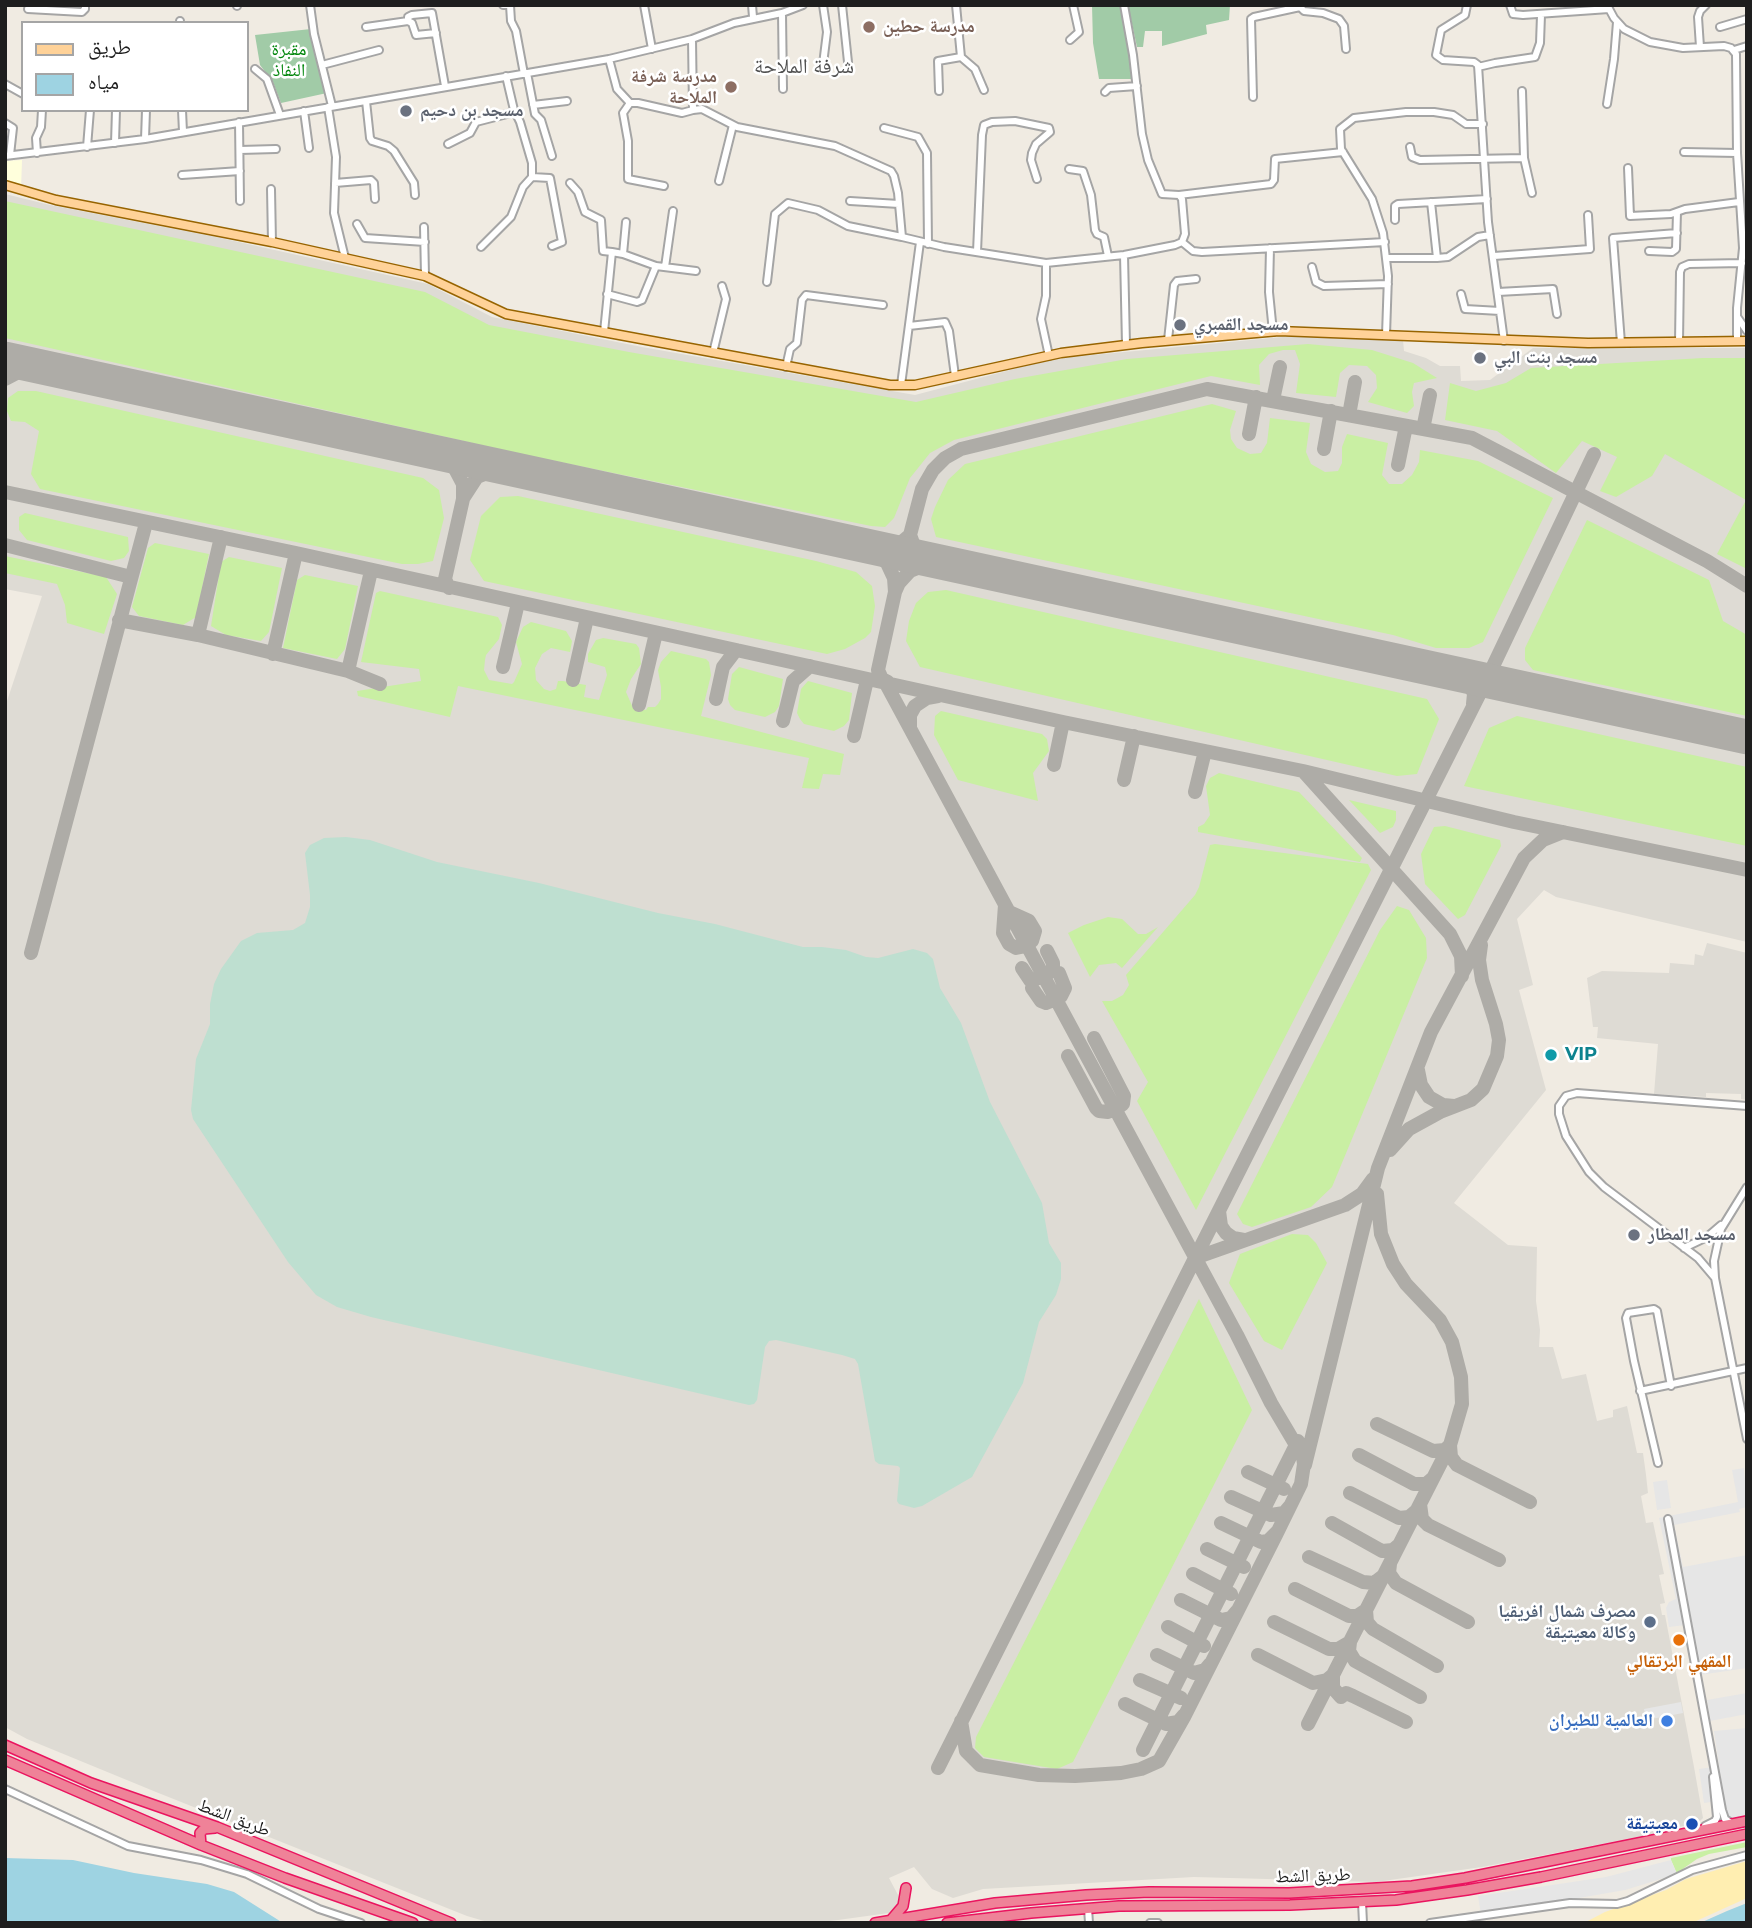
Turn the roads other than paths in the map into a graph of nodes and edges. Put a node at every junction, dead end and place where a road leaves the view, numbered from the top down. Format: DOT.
graph roads {
  1 [pos="85,5"];
  2 [pos="310,5"];
  3 [pos="503,5"];
  4 [pos="510,5"];
  5 [pos="519,5"];
  6 [pos="645,5"];
  7 [pos="752,5"];
  8 [pos="803,5"];
  9 [pos="823,5"];
  10 [pos="842,5"];
  11 [pos="956,5"];
  12 [pos="1073,5"];
  13 [pos="1124,5"];
  14 [pos="1264,5"];
  15 [pos="1330,5"];
  16 [pos="1467,5"];
  17 [pos="1510,5"];
  18 [pos="1706,5"];
  19 [pos="1300,6"];
  20 [pos="1608,7"];
  21 [pos="790,8"];
  22 [pos="28,9"];
  23 [pos="782,13"];
  24 [pos="1264,14"];
  25 [pos="1331,15"];
  26 [pos="1541,15"];
  27 [pos="753,17"];
  28 [pos="1747,19"];
  29 [pos="408,21"];
  30 [pos="1617,22"];
  31 [pos="366,27"];
  32 [pos="1720,27"];
  33 [pos="436,33"];
  34 [pos="692,39"];
  35 [pos="1070,40"];
  36 [pos="1747,46"];
  37 [pos="1700,47"];
  38 [pos="652,49"];
  39 [pos="1346,49"];
  40 [pos="379,50"];
  41 [pos="1734,50"];
  42 [pos="961,58"];
  43 [pos="609,59"];
  44 [pos="848,62"];
  45 [pos="823,64"];
  46 [pos="322,65"];
  47 [pos="1478,68"];
  48 [pos="255,69"];
  49 [pos="525,73"];
  50 [pos="506,76"];
  51 [pos="5,84"];
  52 [pos="445,86"];
  53 [pos="1137,86"];
  54 [pos="783,89"];
  55 [pos="984,90"];
  56 [pos="939,91"];
  57 [pos="1522,91"];
  58 [pos="1105,92"];
  59 [pos="21,93"];
  60 [pos="1253,97"];
  61 [pos="366,101"];
  62 [pos="566,101"];
  63 [pos="630,103"];
  64 [pos="1606,104"];
  65 [pos="533,105"];
  66 [pos="330,107"];
  67 [pos="693,110"];
  68 [pos="304,111"];
  69 [pos="43,112"];
  70 [pos="90,112"];
  71 [pos="116,112"];
  72 [pos="146,112"];
  73 [pos="182,112"];
  74 [pos="515,112"];
  75 [pos="280,115"];
  76 [pos="239,122"];
  77 [pos="5,124"];
  78 [pos="1483,124"];
  79 [pos="733,125"];
  80 [pos="884,128"];
  81 [pos="183,132"];
  82 [pos="1737,136"];
  83 [pos="1747,138"];
  84 [pos="145,139"];
  85 [pos="115,143"];
  86 [pos="448,144"];
  87 [pos="87,147"];
  88 [pos="1410,147"];
  89 [pos="309,148"];
  90 [pos="276,149"];
  91 [pos="240,150"];
  92 [pos="1343,152"];
  93 [pos="1684,152"];
  94 [pos="37,153"];
  95 [pos="1737,153"];
  96 [pos="8,156"];
  97 [pos="552,156"];
  98 [pos="1524,158"];
  99 [pos="1483,160"];
  100 [pos="1628,168"];
  101 [pos="1069,169"];
  102 [pos="240,171"];
  103 [pos="182,175"];
  104 [pos="532,177"];
  105 [pos="1037,179"];
  106 [pos="1747,179"];
  107 [pos="1738,180"];
  108 [pos="719,181"];
  109 [pos="335,183"];
  110 [pos="570,183"];
  111 [pos="5,186"];
  112 [pos="664,186"];
  113 [pos="271,189"];
  114 [pos="1532,193"];
  115 [pos="415,194"];
  116 [pos="1179,195"];
  117 [pos="375,199"];
  118 [pos="1487,199"];
  119 [pos="240,201"];
  120 [pos="850,201"];
  121 [pos="1431,202"];
  122 [pos="1739,202"];
  123 [pos="899,204"];
  124 [pos="673,211"];
  125 [pos="1676,212"];
  126 [pos="1588,215"];
  127 [pos="1395,220"];
  128 [pos="626,222"];
  129 [pos="357,224"];
  130 [pos="424,227"];
  131 [pos="1677,233"];
  132 [pos="1490,235"];
  133 [pos="902,237"];
  134 [pos="425,242"];
  135 [pos="920,242"];
  136 [pos="1182,242"];
  137 [pos="1385,242"];
  138 [pos="272,243"];
  139 [pos="928,244"];
  140 [pos="552,246"];
  141 [pos="481,247"];
  142 [pos="1270,248"];
  143 [pos="1745,248"];
  144 [pos="612,251"];
  145 [pos="1649,251"];
  146 [pos="977,252"];
  147 [pos="624,254"];
  148 [pos="1124,255"];
  149 [pos="1108,256"];
  150 [pos="1494,256"];
  151 [pos="345,258"];
  152 [pos="1387,258"];
  153 [pos="1437,258"];
  154 [pos="1046,263"];
  155 [pos="1742,263"];
  156 [pos="656,265"];
  157 [pos="665,267"];
  158 [pos="1312,267"];
  159 [pos="696,271"];
  160 [pos="425,276"];
  161 [pos="1196,279"];
  162 [pos="767,282"];
  163 [pos="1388,285"];
  164 [pos="722,286"];
  165 [pos="1743,286"];
  166 [pos="1498,292"];
  167 [pos="607,294"];
  168 [pos="1461,294"];
  169 [pos="883,305"];
  170 [pos="1500,311"];
  171 [pos="1557,314"];
  172 [pos="1737,316"];
  173 [pos="909,326"];
  174 [pos="1747,331"];
  175 [pos="604,332"];
  176 [pos="1273,332"];
  177 [pos="1386,335"];
  178 [pos="1168,340"];
  179 [pos="1504,341"];
  180 [pos="1742,341"];
  181 [pos="1679,342"];
  182 [pos="1621,343"];
  183 [pos="1126,344"];
  184 [pos="713,353"];
  185 [pos="1049,356"];
  186 [pos="786,367"];
  187 [pos="955,376"];
  188 [pos="901,385"];
  189 [pos="1747,1106"];
  190 [pos="1747,1187"];
  191 [pos="1725,1221"];
  192 [pos="1700,1241"];
  193 [pos="1684,1248"];
  194 [pos="1715,1252"];
  195 [pos="1715,1278"];
  196 [pos="1747,1368"];
  197 [pos="1734,1371"];
  198 [pos="1671,1385"];
  199 [pos="1640,1391"];
  200 [pos="1747,1439"];
  201 [pos="1658,1463"];
  202 [pos="1668,1519"];
  203 [pos="5,1745"];
  204 [pos="5,1760"];
  205 [pos="1713,1765"];
  206 [pos="5,1789"];
  207 [pos="1747,1821"];
  208 [pos="1733,1824"];
  209 [pos="217,1827"];
  210 [pos="1687,1834"];
  211 [pos="1747,1834"];
  212 [pos="201,1845"];
  213 [pos="1747,1855"];
  214 [pos="906,1888"];
  215 [pos="1362,1902"];
  216 [pos="1088,1908"];
  217 [pos="891,1920"];
  218 [pos="361,1923"];
  219 [pos="413,1923"];
  220 [pos="451,1923"];
  221 [pos="875,1923"];
  222 [pos="947,1923"];
  223 [pos="1089,1923"];
  224 [pos="1150,1923"];
  225 [pos="1158,1923"];
  226 [pos="1363,1923"];
  227 [pos="1430,1923"];
  1 -- 22 [label="street"];
  2 -- 46 [label="street"];
  3 -- 4 [label="street"];
  4 -- 5 [label="street"];
  4 -- 49 [label="street"];
  6 -- 38 [label="street"];
  7 -- 27 [label="street"];
  8 -- 21 [label="street"];
  9 -- 45 [label="street"];
  10 -- 44 [label="street"];
  11 -- 42 [label="street"];
  12 -- 35 [label="street"];
  13 -- 53 [label="street"];
  14 -- 24 [label="street"];
  15 -- 25 [label="street"];
  16 -- 47 [label="street"];
  17 -- 26 [label="street"];
  18 -- 37 [label="street"];
  19 -- 24 [label="street"];
  19 -- 25 [label="street"];
  20 -- 26 [label="street"];
  20 -- 30 [label="street"];
  21 -- 23 [label="street"];
  23 -- 27 [label="street"];
  23 -- 54 [label="street"];
  24 -- 60 [label="street"];
  25 -- 39 [label="street"];
  26 -- 47 [label="street"];
  27 -- 34 [label="street"];
  28 -- 32 [label="street"];
  29 -- 31 [label="street"];
  29 -- 33 [label="street"];
  29 -- 33 [label="street"];
  30 -- 37 [label="street"];
  30 -- 64 [label="street"];
  33 -- 52 [label="street"];
  34 -- 38 [label="street"];
  34 -- 67 [label="street"];
  36 -- 41 [label="street"];
  37 -- 41 [label="street"];
  38 -- 43 [label="street"];
  40 -- 46 [label="street"];
  41 -- 82 [label="street"];
  42 -- 55 [label="street"];
  42 -- 56 [label="street"];
  43 -- 49 [label="street"];
  43 -- 63 [label="street"];
  46 -- 66 [label="street"];
  47 -- 78 [label="street"];
  48 -- 75 [label="street"];
  49 -- 50 [label="street"];
  49 -- 65 [label="street"];
  50 -- 52 [label="street"];
  50 -- 74 [label="street"];
  51 -- 59 [label="street"];
  52 -- 61 [label="street"];
  53 -- 58 [label="street"];
  53 -- 116 [label="street"];
  57 -- 98 [label="street"];
  61 -- 66 [label="street"];
  61 -- 115 [label="street"];
  62 -- 65 [label="street"];
  63 -- 67 [label="street"];
  63 -- 112 [label="street"];
  65 -- 97 [label="street"];
  66 -- 68 [label="street"];
  66 -- 109 [label="street"];
  67 -- 79 [label="street"];
  68 -- 75 [label="street"];
  68 -- 89 [label="street"];
  69 -- 94 [label="street"];
  70 -- 87 [label="street"];
  71 -- 85 [label="street"];
  72 -- 84 [label="street"];
  73 -- 81 [label="street"];
  74 -- 86 [label="street"];
  74 -- 104 [label="street"];
  75 -- 76 [label="street"];
  76 -- 81 [label="street"];
  76 -- 91 [label="street"];
  77 -- 96 [label="street"];
  78 -- 92 [label="street"];
  78 -- 99 [label="street"];
  79 -- 108 [label="street"];
  79 -- 123 [label="street"];
  80 -- 139 [label="street"];
  81 -- 84 [label="street"];
  82 -- 83 [label="street"];
  82 -- 95 [label="street"];
  84 -- 85 [label="street"];
  85 -- 87 [label="street"];
  87 -- 94 [label="street"];
  88 -- 99 [label="street"];
  90 -- 91 [label="street"];
  91 -- 102 [label="street"];
  92 -- 116 [label="street"];
  92 -- 137 [label="street"];
  93 -- 95 [label="street"];
  94 -- 96 [label="street"];
  95 -- 107 [label="street"];
  98 -- 99 [label="street"];
  98 -- 114 [label="street"];
  99 -- 118 [label="street"];
  100 -- 125 [label="street"];
  101 -- 149 [label="street"];
  102 -- 103 [label="street"];
  102 -- 119 [label="street"];
  104 -- 140 [label="street"];
  104 -- 141 [label="street"];
  105 -- 146 [label="street"];
  106 -- 107 [label="street"];
  107 -- 122 [label="street"];
  109 -- 117 [label="street"];
  109 -- 151 [label="street"];
  110 -- 144 [label="street"];
  111 -- 138 [label="main road"];
  113 -- 138 [label="street"];
  116 -- 136 [label="street"];
  118 -- 121 [label="street"];
  118 -- 132 [label="street"];
  120 -- 123 [label="street"];
  121 -- 127 [label="street"];
  121 -- 153 [label="street"];
  122 -- 125 [label="street"];
  122 -- 143 [label="street"];
  123 -- 133 [label="street"];
  124 -- 157 [label="street"];
  125 -- 131 [label="street"];
  126 -- 150 [label="street"];
  128 -- 147 [label="street"];
  129 -- 134 [label="street"];
  130 -- 134 [label="street"];
  131 -- 145 [label="street"];
  131 -- 182 [label="street"];
  132 -- 150 [label="street"];
  132 -- 153 [label="street"];
  133 -- 135 [label="street"];
  133 -- 162 [label="street"];
  134 -- 160 [label="street"];
  135 -- 139 [label="street"];
  135 -- 173 [label="street"];
  136 -- 142 [label="street"];
  136 -- 148 [label="street"];
  137 -- 142 [label="street"];
  137 -- 152 [label="street"];
  138 -- 151 [label="main road"];
  139 -- 146 [label="street"];
  142 -- 176 [label="street"];
  143 -- 155 [label="street"];
  144 -- 147 [label="street"];
  144 -- 167 [label="street"];
  146 -- 154 [label="street"];
  147 -- 156 [label="street"];
  148 -- 149 [label="street"];
  148 -- 183 [label="street"];
  149 -- 154 [label="street"];
  150 -- 166 [label="street"];
  151 -- 160 [label="main road"];
  152 -- 153 [label="street"];
  152 -- 163 [label="street"];
  154 -- 185 [label="street"];
  155 -- 165 [label="street"];
  155 -- 181 [label="street"];
  156 -- 157 [label="street"];
  156 -- 167 [label="street"];
  157 -- 159 [label="street"];
  158 -- 163 [label="street"];
  160 -- 175 [label="main road"];
  161 -- 178 [label="street"];
  163 -- 177 [label="street"];
  164 -- 184 [label="street"];
  165 -- 172 [label="street"];
  166 -- 170 [label="street"];
  166 -- 171 [label="street"];
  167 -- 175 [label="street"];
  168 -- 170 [label="street"];
  169 -- 186 [label="street"];
  170 -- 179 [label="street"];
  172 -- 174 [label="street"];
  172 -- 180 [label="street"];
  173 -- 187 [label="street"];
  173 -- 188 [label="street"];
  175 -- 184 [label="main road"];
  176 -- 177 [label="main road"];
  176 -- 178 [label="main road"];
  177 -- 179 [label="main road"];
  178 -- 183 [label="main road"];
  179 -- 182 [label="main road"];
  180 -- 181 [label="main road"];
  181 -- 182 [label="main road"];
  183 -- 185 [label="main road"];
  184 -- 186 [label="main road"];
  185 -- 187 [label="main road"];
  186 -- 188 [label="main road"];
  187 -- 188 [label="main road"];
  189 -- 193 [label="street"];
  190 -- 191 [label="street"];
  191 -- 192 [label="street"];
  191 -- 194 [label="street"];
  192 -- 193 [label="street"];
  192 -- 194 [label="street"];
  193 -- 195 [label="street"];
  194 -- 195 [label="street"];
  195 -- 197 [label="street"];
  196 -- 197 [label="street"];
  197 -- 198 [label="street"];
  197 -- 200 [label="street"];
  198 -- 199 [label="street"];
  198 -- 199 [label="street"];
  199 -- 201 [label="street"];
  202 -- 205 [label="street"];
  203 -- 209 [label="highway, طريق الشط"];
  204 -- 212 [label="highway, طريق الشط"];
  205 -- 208 [label="street"];
  205 -- 210 [label="street"];
  206 -- 218 [label="street"];
  207 -- 208 [label="highway, طريق الشط"];
  208 -- 210 [label="highway, طريق الشط"];
  209 -- 212 [label="highway"];
  209 -- 220 [label="highway, طريق الشط"];
  210 -- 217 [label="highway, طريق الشط"];
  211 -- 215 [label="highway, طريق الشط"];
  212 -- 219 [label="highway, طريق الشط"];
  213 -- 227 [label="street"];
  214 -- 217 [label="highway"];
  215 -- 216 [label="highway, طريق الشط"];
  215 -- 226 [label="street"];
  216 -- 222 [label="highway, طريق الشط"];
  216 -- 223 [label="street"];
  217 -- 221 [label="highway, طريق الشط"];
  224 -- 225 [label="street"];
}
